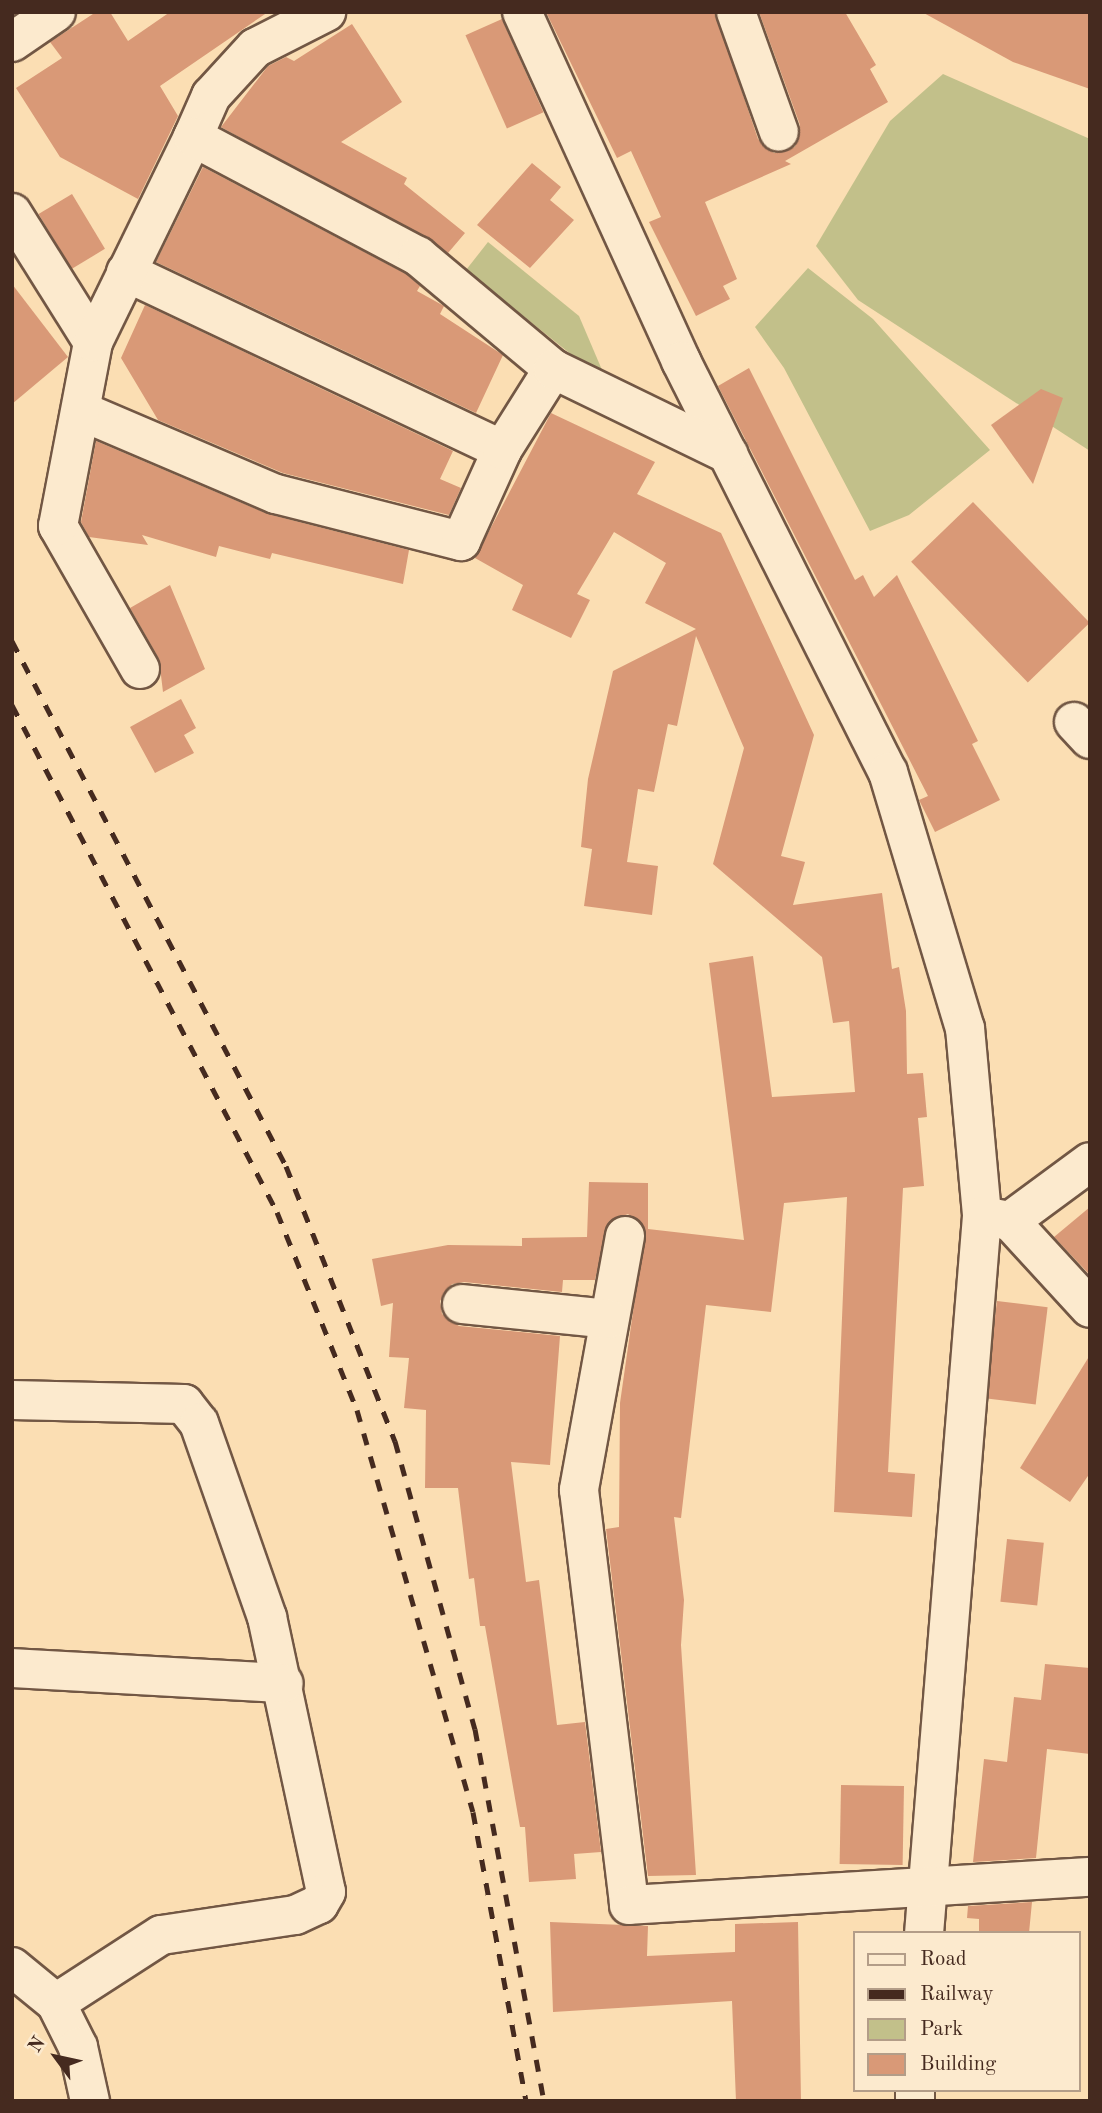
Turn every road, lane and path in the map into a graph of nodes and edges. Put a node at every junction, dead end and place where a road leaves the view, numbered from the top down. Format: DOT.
graph roads {
  1 [pos="56,12"];
  2 [pos="326,12"];
  3 [pos="522,12"];
  4 [pos="736,12"];
  5 [pos="12,42"];
  6 [pos="779,132"];
  7 [pos="193,137"];
  8 [pos="12,213"];
  9 [pos="126,272"];
  10 [pos="93,342"];
  11 [pos="553,369"];
  12 [pos="81,411"];
  13 [pos="502,450"];
  14 [pos="728,454"];
  15 [pos="140,669"];
  16 [pos="1090,1162"];
  17 [pos="996,1218"];
  18 [pos="625,1236"];
  19 [pos="462,1304"];
  20 [pos="1090,1308"];
  21 [pos="609,1319"];
  22 [pos="12,1400"];
  23 [pos="12,1668"];
  24 [pos="284,1683"];
  25 [pos="1090,1877"];
  26 [pos="927,1889"];
  27 [pos="924,1931"];
  28 [pos="12,1967"];
  29 [pos="56,2003"];
  30 [pos="90,2101"];
  1 -- 5 [label="street"];
  2 -- 7 [label="street"];
  3 -- 14 [label="street"];
  4 -- 6 [label="street"];
  7 -- 9 [label="street"];
  7 -- 11 [label="street"];
  8 -- 10 [label="street"];
  9 -- 10 [label="street"];
  9 -- 13 [label="street"];
  10 -- 12 [label="street"];
  11 -- 13 [label="street"];
  11 -- 14 [label="street"];
  12 -- 13 [label="street"];
  12 -- 15 [label="street"];
  14 -- 17 [label="street"];
  16 -- 17 [label="street"];
  17 -- 20 [label="street"];
  17 -- 26 [label="street"];
  18 -- 21 [label="street"];
  19 -- 21 [label="street"];
  21 -- 26 [label="street"];
  22 -- 24 [label="street"];
  23 -- 24 [label="street"];
  24 -- 29 [label="street"];
  25 -- 26 [label="street"];
  26 -- 27 [label="street"];
  28 -- 29 [label="street"];
  29 -- 30 [label="street"];
}
